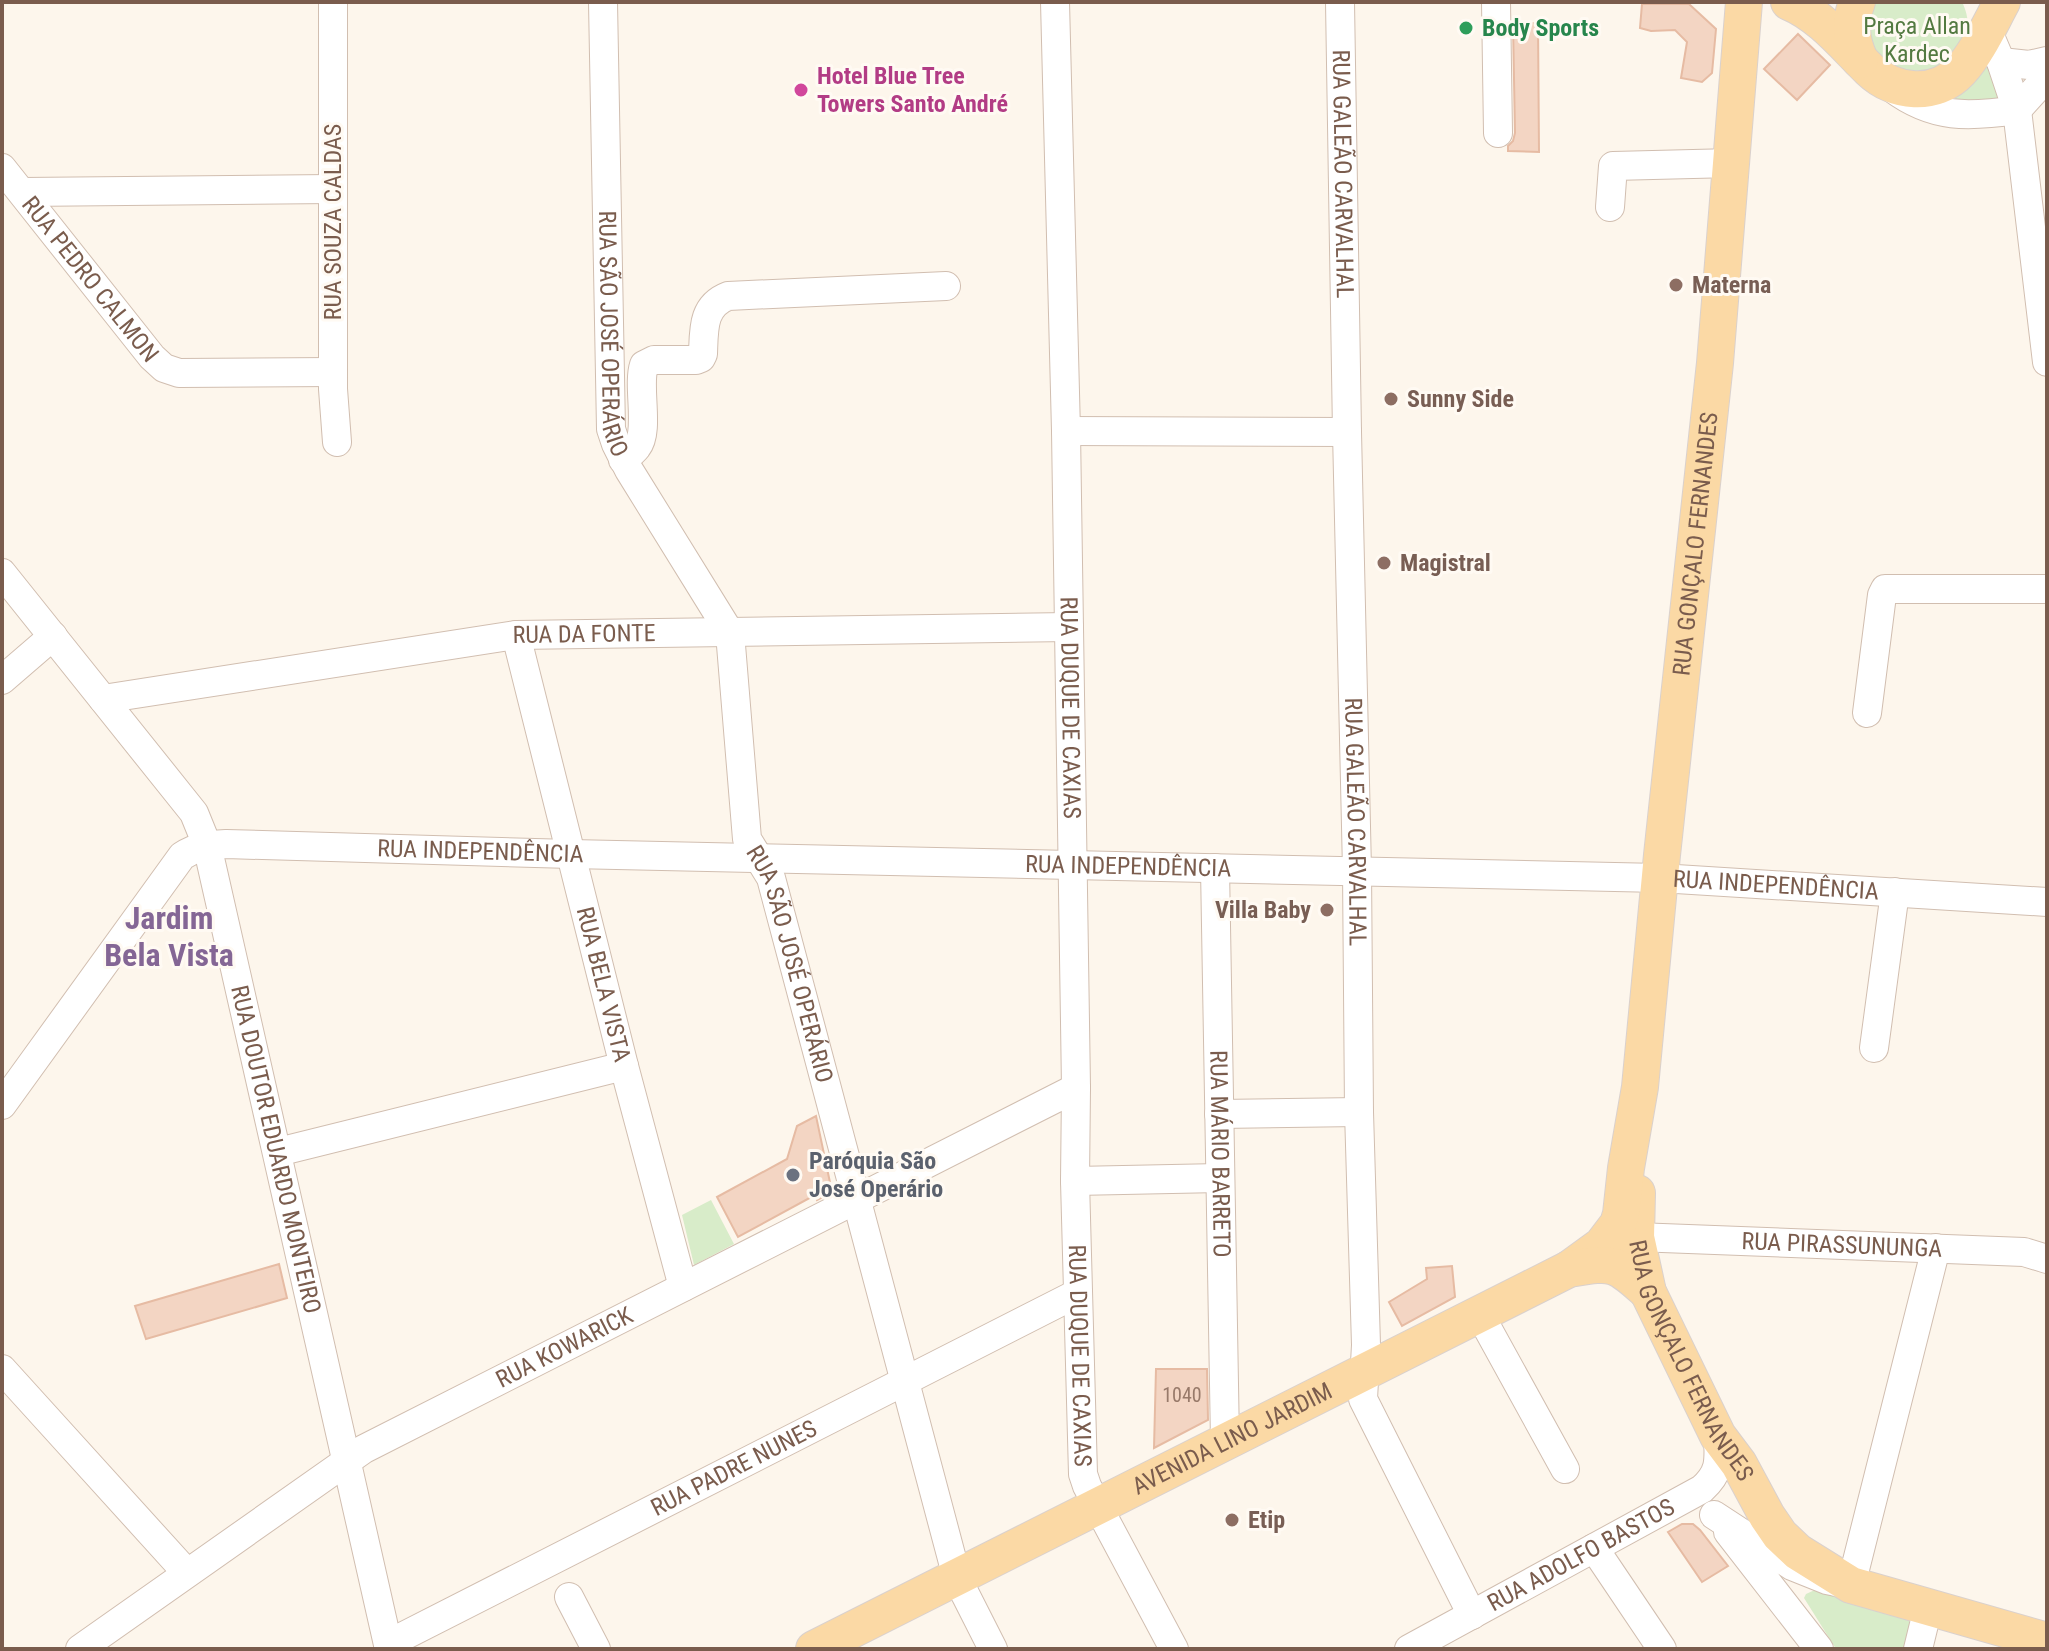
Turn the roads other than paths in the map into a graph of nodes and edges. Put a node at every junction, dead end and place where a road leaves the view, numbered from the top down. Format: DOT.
graph roads {
  1 [pos="333,2"];
  2 [pos="603,2"];
  3 [pos="1055,2"];
  4 [pos="1340,2"];
  5 [pos="1496,2"];
  6 [pos="1744,2"];
  7 [pos="1789,2"];
  8 [pos="1857,2"];
  9 [pos="1991,24"];
  10 [pos="1860,60"];
  11 [pos="2047,61"];
  12 [pos="2047,77"];
  13 [pos="1887,83"];
  14 [pos="2017,110"];
  15 [pos="1498,133"];
  16 [pos="1733,163"];
  17 [pos="2,168"];
  18 [pos="332,189"];
  19 [pos="23,192"];
  20 [pos="1610,207"];
  21 [pos="946,286"];
  22 [pos="2047,362"];
  23 [pos="333,372"];
  24 [pos="1066,431"];
  25 [pos="1347,432"];
  26 [pos="337,442"];
  27 [pos="623,460"];
  28 [pos="2,573"];
  29 [pos="2047,589"];
  30 [pos="1069,627"];
  31 [pos="730,633"];
  32 [pos="516,635"];
  33 [pos="53,636"];
  34 [pos="2,680"];
  35 [pos="103,699"];
  36 [pos="1867,713"];
  37 [pos="207,845"];
  38 [pos="571,854"];
  39 [pos="758,857"];
  40 [pos="1073,865"];
  41 [pos="1215,868"];
  42 [pos="1357,870"];
  43 [pos="1660,878"];
  44 [pos="1895,892"];
  45 [pos="2047,902"];
  46 [pos="1874,1048"];
  47 [pos="624,1066"];
  48 [pos="1640,1087"];
  49 [pos="1076,1088"];
  50 [pos="2,1104"];
  51 [pos="1359,1112"];
  52 [pos="1219,1114"];
  53 [pos="278,1152"];
  54 [pos="1220,1178"];
  55 [pos="1075,1181"];
  56 [pos="857,1200"];
  57 [pos="1636,1237"];
  58 [pos="1936,1248"];
  59 [pos="2047,1259"];
  60 [pos="1569,1269"];
  61 [pos="683,1287"];
  62 [pos="1648,1292"];
  63 [pos="1078,1293"];
  64 [pos="1479,1313"];
  65 [pos="2,1369"];
  66 [pos="1364,1371"];
  67 [pos="904,1383"];
  68 [pos="1718,1436"];
  69 [pos="1225,1441"];
  70 [pos="346,1460"];
  71 [pos="1565,1469"];
  72 [pos="1691,1497"];
  73 [pos="1098,1506"];
  74 [pos="1714,1515"];
  75 [pos="1594,1548"];
  76 [pos="187,1573"];
  77 [pos="957,1578"];
  78 [pos="1851,1585"];
  79 [pos="569,1597"];
  80 [pos="1928,1608"];
  81 [pos="1472,1615"];
  82 [pos="2047,1641"];
  83 [pos="389,1647"];
  84 [pos="80,1649"];
  85 [pos="596,1649"];
  86 [pos="814,1649"];
  87 [pos="993,1649"];
  88 [pos="1174,1649"];
  89 [pos="1409,1649"];
  90 [pos="1662,1649"];
  91 [pos="1819,1649"];
  92 [pos="1918,1649"];
  1 -- 18 [label="street, RUA SOUZA CALDAS"];
  2 -- 27 [label="street, RUA SÃO JOSÉ OPERÁRIO"];
  3 -- 24 [label="street, RUA DUQUE DE CAXIAS"];
  4 -- 25 [label="street, RUA GALEÃO CARVALHAL"];
  5 -- 15 [label="street"];
  6 -- 16 [label="main road, RUA GONÇALO FERNANDES"];
  7 -- 10 [label="main road"];
  8 -- 10 [label="main road"];
  9 -- 11 [label="street"];
  9 -- 13 [label="main road"];
  9 -- 14 [label="street"];
  10 -- 13 [label="main road"];
  12 -- 14 [label="street"];
  13 -- 14 [label="street"];
  14 -- 22 [label="street"];
  16 -- 20 [label="street"];
  16 -- 43 [label="main road, RUA GONÇALO FERNANDES"];
  17 -- 19 [label="street, RUA PEDRO CALMON"];
  18 -- 19 [label="street"];
  18 -- 23 [label="street, RUA SOUZA CALDAS"];
  19 -- 23 [label="street, RUA PEDRO CALMON"];
  21 -- 27 [label="street"];
  23 -- 26 [label="street, RUA SOUZA CALDAS"];
  24 -- 25 [label="street"];
  24 -- 30 [label="street, RUA DUQUE DE CAXIAS"];
  25 -- 42 [label="street, RUA GALEÃO CARVALHAL"];
  27 -- 31 [label="street, RUA SÃO JOSÉ OPERÁRIO"];
  28 -- 33 [label="street, RUA DOUTOR EDUARDO MONTEIRO"];
  29 -- 36 [label="street"];
  30 -- 31 [label="street, RUA DA FONTE"];
  30 -- 40 [label="street, RUA DUQUE DE CAXIAS"];
  31 -- 32 [label="street, RUA DA FONTE"];
  31 -- 39 [label="street, RUA SÃO JOSÉ OPERÁRIO"];
  32 -- 35 [label="street, RUA DA FONTE"];
  32 -- 38 [label="street, RUA BELA VISTA"];
  33 -- 34 [label="street"];
  33 -- 35 [label="street, RUA DOUTOR EDUARDO MONTEIRO"];
  35 -- 37 [label="street, RUA DOUTOR EDUARDO MONTEIRO"];
  37 -- 38 [label="street, RUA INDEPENDÊNCIA"];
  37 -- 50 [label="street"];
  37 -- 53 [label="street, RUA DOUTOR EDUARDO MONTEIRO"];
  38 -- 39 [label="street, RUA INDEPENDÊNCIA"];
  38 -- 47 [label="street, RUA BELA VISTA"];
  39 -- 40 [label="street, RUA INDEPENDÊNCIA"];
  39 -- 56 [label="street, RUA SÃO JOSÉ OPERÁRIO"];
  40 -- 41 [label="street, RUA INDEPENDÊNCIA"];
  40 -- 49 [label="street, RUA DUQUE DE CAXIAS"];
  41 -- 42 [label="street, RUA INDEPENDÊNCIA"];
  41 -- 52 [label="street, RUA MÁRIO BARRETO"];
  42 -- 43 [label="street, RUA INDEPENDÊNCIA"];
  42 -- 51 [label="street, RUA GALEÃO CARVALHAL"];
  43 -- 44 [label="street, RUA INDEPENDÊNCIA"];
  43 -- 48 [label="main road, RUA GONÇALO FERNANDES"];
  44 -- 45 [label="street, RUA INDEPENDÊNCIA"];
  44 -- 46 [label="street"];
  47 -- 53 [label="street"];
  47 -- 61 [label="street, RUA BELA VISTA"];
  48 -- 57 [label="main road, RUA GONÇALO FERNANDES"];
  48 -- 60 [label="main road, RUA GONÇALO FERNANDES"];
  49 -- 55 [label="street, RUA DUQUE DE CAXIAS"];
  49 -- 56 [label="street, RUA KOWARICK"];
  51 -- 52 [label="street"];
  51 -- 66 [label="street, RUA GALEÃO CARVALHAL"];
  52 -- 54 [label="street, RUA MÁRIO BARRETO"];
  53 -- 70 [label="street, RUA DOUTOR EDUARDO MONTEIRO"];
  54 -- 55 [label="street"];
  54 -- 69 [label="street, RUA MÁRIO BARRETO"];
  55 -- 63 [label="street, RUA DUQUE DE CAXIAS"];
  56 -- 61 [label="street, RUA KOWARICK"];
  56 -- 67 [label="street, RUA SÃO JOSÉ OPERÁRIO"];
  57 -- 58 [label="street, RUA PIRASSUNUNGA"];
  57 -- 62 [label="main road, RUA GONÇALO FERNANDES"];
  58 -- 59 [label="street, RUA PIRASSUNUNGA"];
  58 -- 78 [label="street"];
  60 -- 62 [label="main road, AVENIDA LINO JARDIM"];
  60 -- 64 [label="main road, AVENIDA LINO JARDIM"];
  61 -- 70 [label="street, RUA KOWARICK"];
  62 -- 68 [label="main road, RUA GONÇALO FERNANDES"];
  63 -- 67 [label="street, RUA PADRE NUNES"];
  63 -- 73 [label="street, RUA DUQUE DE CAXIAS"];
  64 -- 66 [label="main road, AVENIDA LINO JARDIM"];
  64 -- 71 [label="street"];
  65 -- 76 [label="street"];
  66 -- 69 [label="main road, AVENIDA LINO JARDIM"];
  66 -- 81 [label="street, RUA GALEÃO CARVALHAL"];
  67 -- 77 [label="street, RUA SÃO JOSÉ OPERÁRIO"];
  67 -- 83 [label="street, RUA PADRE NUNES"];
  68 -- 72 [label="street, RUA ADOLFO BASTOS"];
  68 -- 78 [label="main road, RUA GONÇALO FERNANDES"];
  69 -- 73 [label="main road, AVENIDA LINO JARDIM"];
  70 -- 76 [label="street, RUA KOWARICK"];
  70 -- 83 [label="street, RUA DOUTOR EDUARDO MONTEIRO"];
  72 -- 74 [label="street"];
  72 -- 75 [label="street, RUA ADOLFO BASTOS"];
  73 -- 77 [label="main road, AVENIDA LINO JARDIM"];
  73 -- 88 [label="street, RUA DUQUE DE CAXIAS"];
  74 -- 78 [label="street"];
  74 -- 91 [label="street"];
  75 -- 81 [label="street, RUA ADOLFO BASTOS"];
  75 -- 90 [label="street"];
  76 -- 84 [label="street, RUA KOWARICK"];
  77 -- 86 [label="main road, AVENIDA LINO JARDIM"];
  77 -- 87 [label="street, RUA SÃO JOSÉ OPERÁRIO"];
  78 -- 80 [label="main road, RUA GONÇALO FERNANDES"];
  79 -- 85 [label="street"];
  80 -- 82 [label="main road, RUA GONÇALO FERNANDES"];
  80 -- 92 [label="street"];
  81 -- 89 [label="street, RUA ADOLFO BASTOS"];
}
